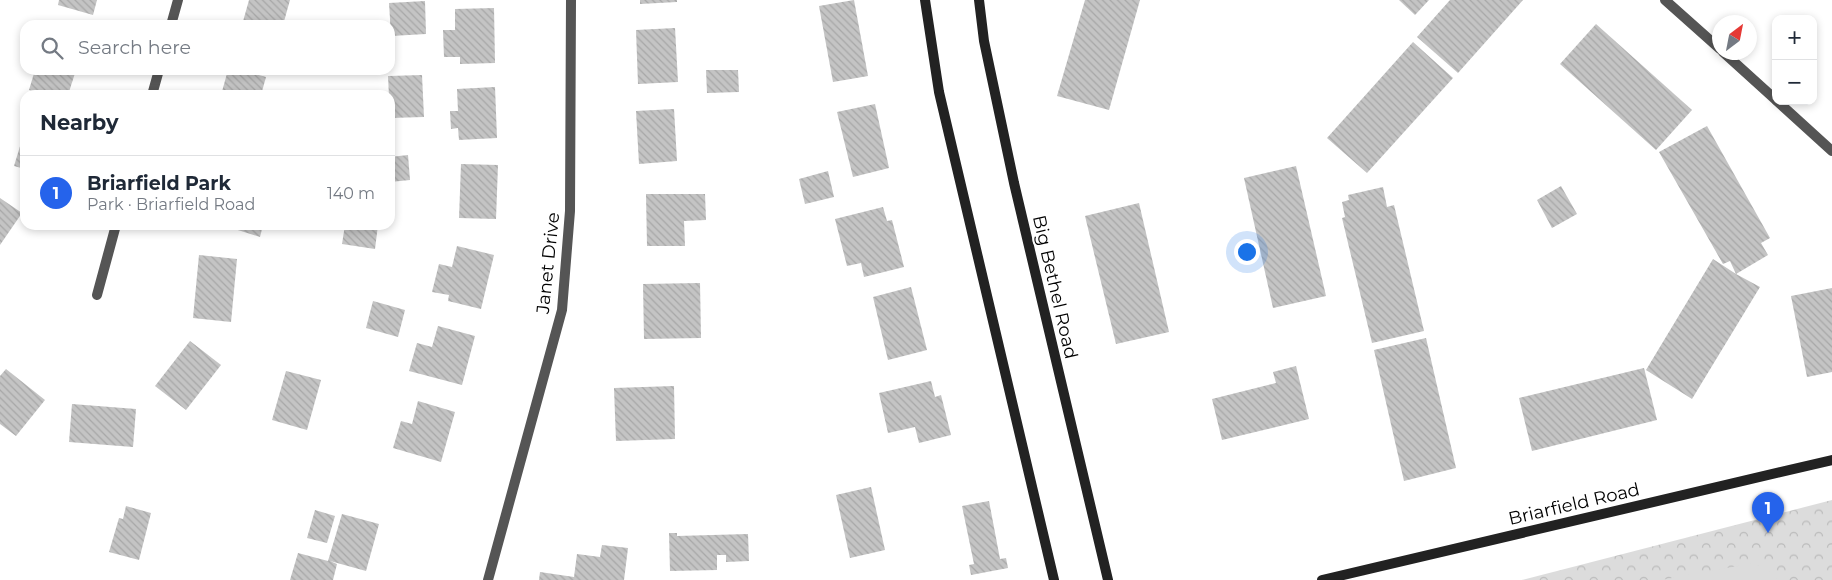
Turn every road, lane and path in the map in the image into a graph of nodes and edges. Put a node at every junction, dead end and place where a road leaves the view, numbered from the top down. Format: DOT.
graph roads {
  1 [pos="178,0"];
  2 [pos="571,0"];
  3 [pos="925,0"];
  4 [pos="979,0"];
  5 [pos="1665,0"];
  6 [pos="172,20"];
  7 [pos="1712,42"];
  8 [pos="1732,60"];
  9 [pos="158,75"];
  10 [pos="153,90"];
  11 [pos="1772,97"];
  12 [pos="1780,105"];
  13 [pos="1832,151"];
  14 [pos="115,230"];
  15 [pos="97,295"];
  16 [pos="1832,460"];
  17 [pos="488,580"];
  18 [pos="1054,580"];
  19 [pos="1108,580"];
  20 [pos="1322,580"];
  1 -- 6 [label="street"];
  2 -- 17 [label="street, Janet Drive"];
  3 -- 18 [label="main road"];
  4 -- 19 [label="main road, Big Bethel Road"];
  5 -- 7 [label="street"];
  8 -- 11 [label="street"];
  9 -- 10 [label="street"];
  12 -- 13 [label="street"];
  14 -- 15 [label="street"];
  16 -- 20 [label="main road, Briarfield Road"];
}
